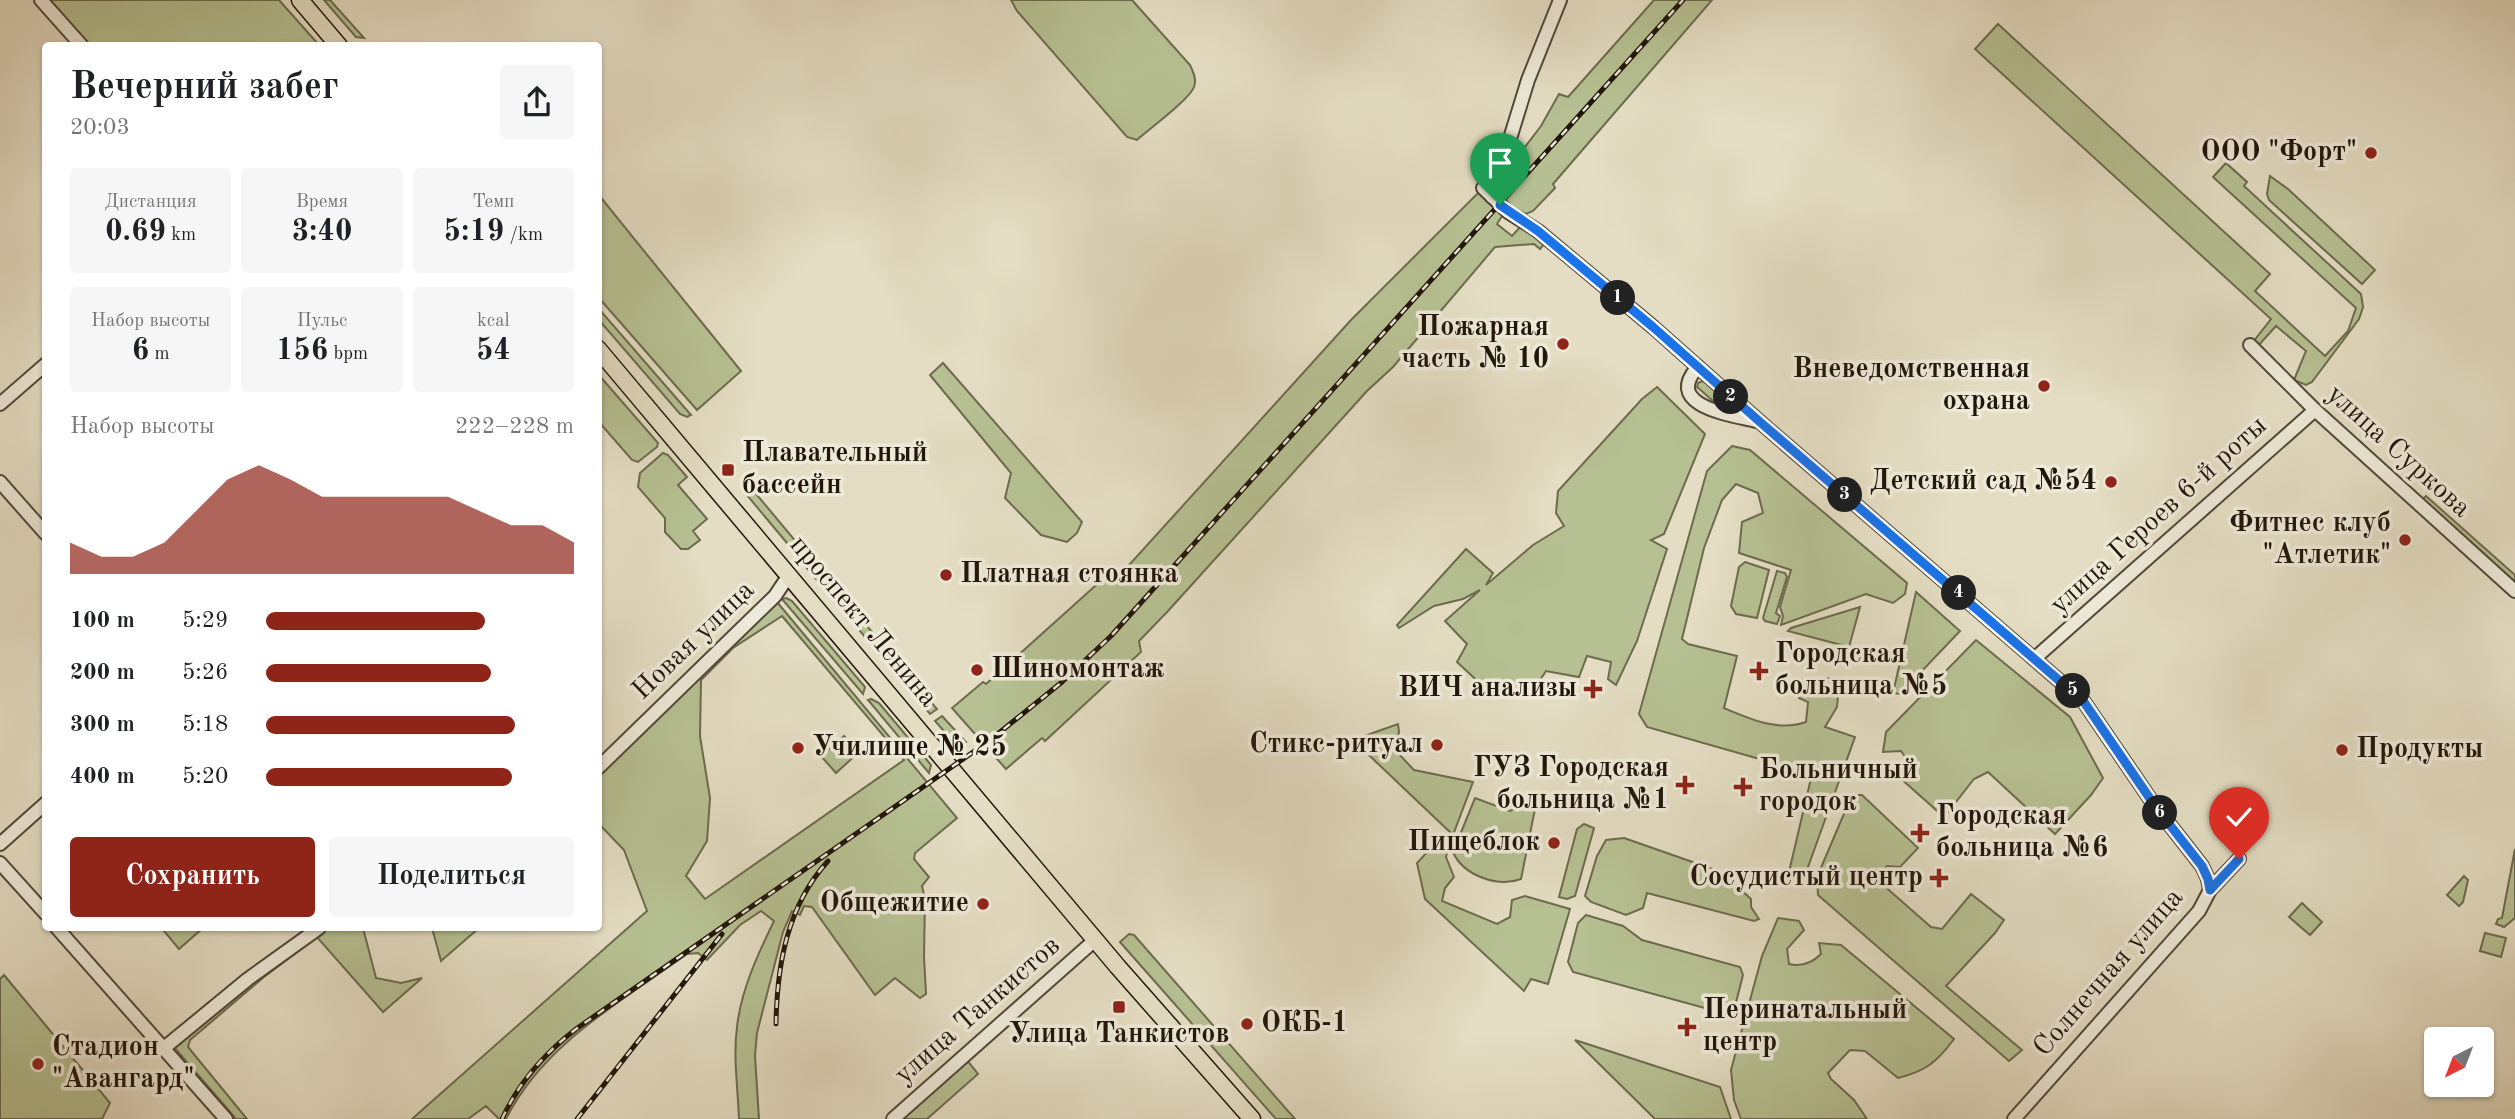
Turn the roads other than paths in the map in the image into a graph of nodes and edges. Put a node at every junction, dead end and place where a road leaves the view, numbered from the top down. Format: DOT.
graph roads {
  1 [pos="41,0"];
  2 [pos="300,0"];
  3 [pos="1560,0"];
  4 [pos="78,42"];
  5 [pos="336,42"];
  6 [pos="2250,345"];
  7 [pos="602,354"];
  8 [pos="42,367"];
  9 [pos="1699,367"];
  10 [pos="0,404"];
  11 [pos="2315,410"];
  12 [pos="1760,422"];
  13 [pos="0,482"];
  14 [pos="42,529"];
  15 [pos="789,575"];
  16 [pos="2515,591"];
  17 [pos="2034,659"];
  18 [pos="602,764"];
  19 [pos="42,807"];
  20 [pos="0,844"];
  21 [pos="2239,859"];
  22 [pos="0,863"];
  23 [pos="2210,890"];
  24 [pos="42,910"];
  25 [pos="60,931"];
  26 [pos="316,931"];
  27 [pos="1095,940"];
  28 [pos="164,1048"];
  29 [pos="226,1119"];
  30 [pos="893,1119"];
  31 [pos="1252,1119"];
  32 [pos="2014,1119"];
  1 -- 4 [label="street"];
  2 -- 5 [label="main road"];
  3 -- 9 [label="street"];
  6 -- 11 [label="street, улица Суркова"];
  7 -- 15 [label="main road, проспект Ленина"];
  8 -- 10 [label="street"];
  9 -- 12 [label="street"];
  9 -- 12 [label="street"];
  11 -- 16 [label="street, улица Суркова"];
  11 -- 17 [label="street, улица Героев 6-й роты"];
  12 -- 17 [label="street"];
  13 -- 14 [label="street"];
  15 -- 18 [label="street, Новая улица"];
  15 -- 27 [label="main road, проспект Ленина"];
  17 -- 23 [label="street"];
  19 -- 20 [label="street"];
  21 -- 23 [label="street, Солнечная улица"];
  22 -- 24 [label="street"];
  23 -- 32 [label="street, Солнечная улица"];
  25 -- 28 [label="street"];
  26 -- 28 [label="street"];
  27 -- 30 [label="street, улица Танкистов"];
  27 -- 31 [label="main road, проспект Ленина"];
  28 -- 29 [label="street"];
}
